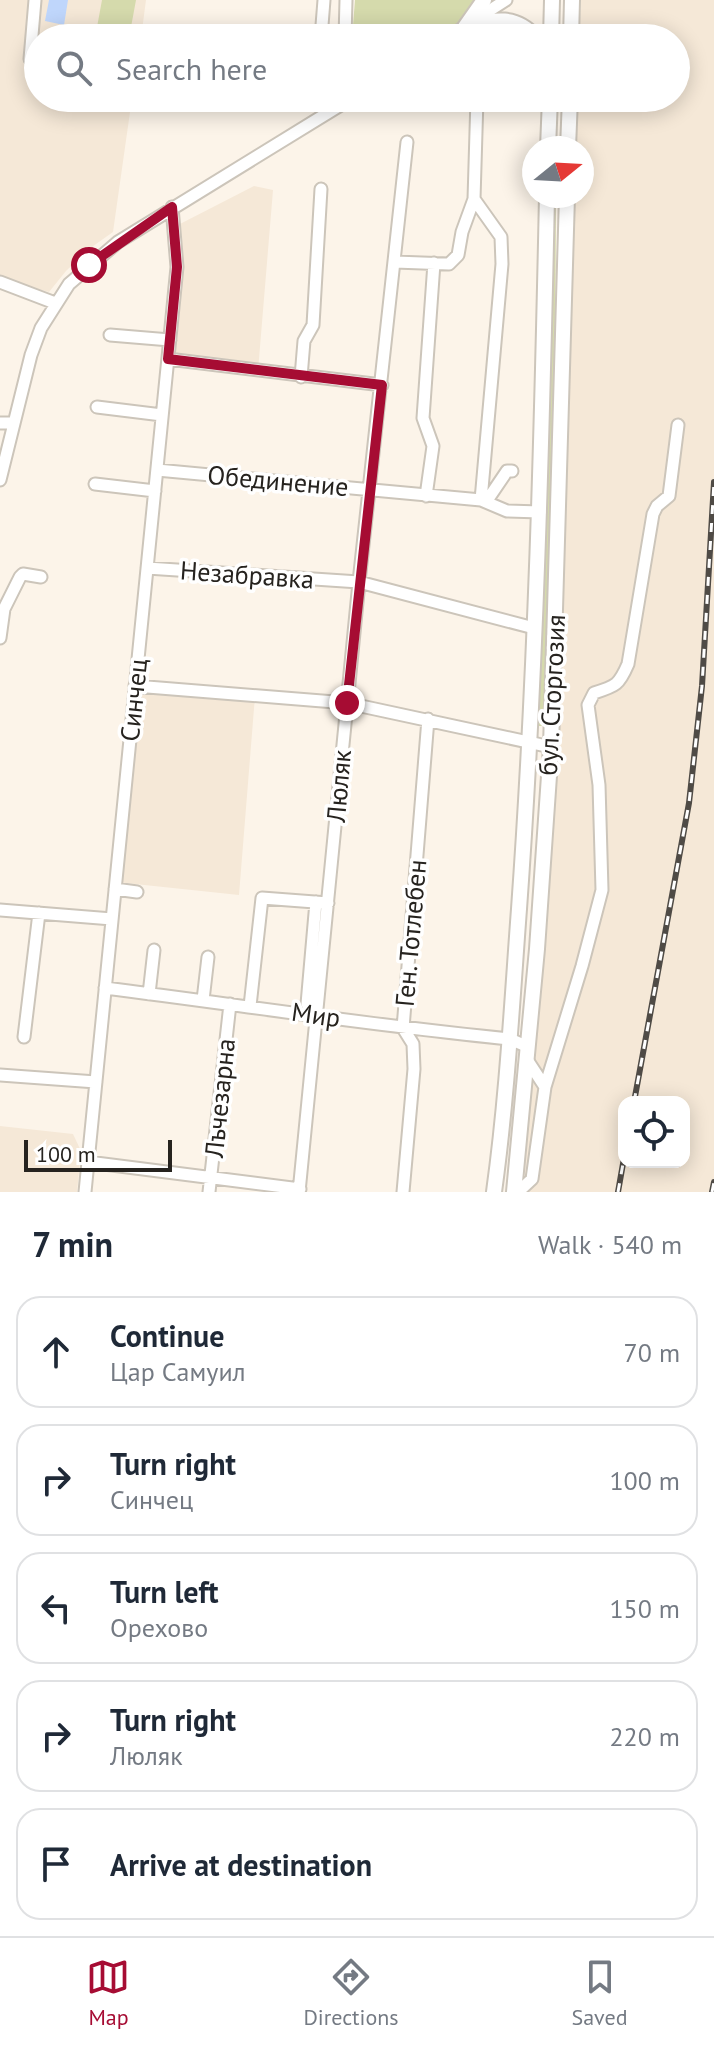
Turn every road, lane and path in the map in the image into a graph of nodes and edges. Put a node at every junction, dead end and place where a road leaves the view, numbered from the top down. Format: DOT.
graph roads {
  1 [pos="35,0"];
  2 [pos="324,0"];
  3 [pos="346,0"];
  4 [pos="484,0"];
  5 [pos="506,0"];
  6 [pos="552,0"];
  7 [pos="572,0"];
  8 [pos="33,24"];
  9 [pos="322,24"];
  10 [pos="345,24"];
  11 [pos="467,24"];
  12 [pos="470,24"];
  13 [pos="480,24"];
  14 [pos="518,24"];
  15 [pos="551,24"];
  16 [pos="571,24"];
  17 [pos="325,112"];
  18 [pos="477,112"];
  19 [pos="549,112"];
  20 [pos="569,112"];
  21 [pos="548,136"];
  22 [pos="568,136"];
  23 [pos="407,142"];
  24 [pos="321,189"];
  25 [pos="474,199"];
  26 [pos="172,207"];
  27 [pos="547,208"];
  28 [pos="567,208"];
  29 [pos="395,262"];
  30 [pos="434,263"];
  31 [pos="0,282"];
  32 [pos="55,303"];
  33 [pos="110,335"];
  34 [pos="170,340"];
  35 [pos="168,359"];
  36 [pos="301,377"];
  37 [pos="382,385"];
  38 [pos="97,407"];
  39 [pos="162,415"];
  40 [pos="0,423"];
  41 [pos="13,423"];
  42 [pos="678,425"];
  43 [pos="157,470"];
  44 [pos="512,471"];
  45 [pos="0,480"];
  46 [pos="95,484"];
  47 [pos="370,490"];
  48 [pos="155,491"];
  49 [pos="426,496"];
  50 [pos="484,501"];
  51 [pos="540,512"];
  52 [pos="147,568"];
  53 [pos="41,577"];
  54 [pos="359,582"];
  55 [pos="534,628"];
  56 [pos="0,638"];
  57 [pos="135,686"];
  58 [pos="347,703"];
  59 [pos="428,719"];
  60 [pos="530,742"];
  61 [pos="551,747"];
  62 [pos="115,889"];
  63 [pos="137,892"];
  64 [pos="322,903"];
  65 [pos="0,910"];
  66 [pos="39,913"];
  67 [pos="112,919"];
  68 [pos="154,950"];
  69 [pos="208,957"];
  70 [pos="105,988"];
  71 [pos="149,994"];
  72 [pos="203,1000"];
  73 [pos="230,1004"];
  74 [pos="307,1004"];
  75 [pos="250,1006"];
  76 [pos="317,1015"];
  77 [pos="403,1028"];
  78 [pos="24,1037"];
  79 [pos="510,1039"];
  80 [pos="526,1051"];
  81 [pos="0,1075"];
  82 [pos="96,1082"];
  83 [pos="545,1087"];
  84 [pos="88,1162"];
  85 [pos="211,1177"];
  86 [pos="532,1179"];
  87 [pos="300,1190"];
  88 [pos="85,1192"];
  89 [pos="209,1192"];
  90 [pos="403,1192"];
  91 [pos="494,1192"];
  92 [pos="516,1192"];
  93 [pos="535,1192"];
  1 -- 8 [label="street"];
  2 -- 9 [label="street"];
  3 -- 10 [label="street"];
  4 -- 11 [label="main road"];
  5 -- 12 [label="street"];
  6 -- 15 [label="main road"];
  7 -- 16 [label="main road"];
  13 -- 14 [label="main road"];
  17 -- 26 [label="street"];
  18 -- 25 [label="street"];
  19 -- 21 [label="main road"];
  20 -- 22 [label="main road"];
  23 -- 29 [label="street, Люляк"];
  24 -- 36 [label="street"];
  25 -- 30 [label="street"];
  25 -- 50 [label="street"];
  26 -- 32 [label="street"];
  26 -- 34 [label="street, Синчец"];
  27 -- 51 [label="main road, бул. Сторгозия"];
  28 -- 61 [label="main road, бул. Сторгозия"];
  29 -- 30 [label="street"];
  29 -- 37 [label="street, Люляк"];
  30 -- 49 [label="street"];
  31 -- 32 [label="street"];
  32 -- 41 [label="street"];
  33 -- 34 [label="street"];
  34 -- 35 [label="street, Синчец"];
  35 -- 36 [label="street"];
  35 -- 39 [label="street, Синчец"];
  36 -- 37 [label="street"];
  37 -- 47 [label="street, Люляк"];
  38 -- 39 [label="street"];
  39 -- 43 [label="street, Синчец"];
  40 -- 41 [label="street"];
  41 -- 45 [label="street"];
  42 -- 83 [label="street"];
  43 -- 47 [label="street, Обединение"];
  43 -- 48 [label="street, Синчец"];
  44 -- 50 [label="street"];
  46 -- 48 [label="street"];
  47 -- 49 [label="street, Обединение"];
  47 -- 54 [label="street, Люляк"];
  48 -- 52 [label="street, Синчец"];
  49 -- 50 [label="street, Обединение"];
  50 -- 51 [label="street, Обединение"];
  51 -- 55 [label="main road, бул. Сторгозия"];
  52 -- 54 [label="street, Незабравка"];
  52 -- 57 [label="street, Синчец"];
  53 -- 56 [label="street"];
  54 -- 55 [label="street, Незабравка"];
  54 -- 58 [label="street, Люляк"];
  55 -- 60 [label="main road, бул. Сторгозия"];
  57 -- 58 [label="street"];
  57 -- 62 [label="street, Синчец"];
  58 -- 59 [label="street"];
  58 -- 64 [label="street, Люляк"];
  59 -- 60 [label="street"];
  59 -- 77 [label="street, Ген. Тотлебен"];
  60 -- 61 [label="street"];
  60 -- 79 [label="main road, бул. Сторгозия"];
  61 -- 80 [label="main road, бул. Сторгозия"];
  62 -- 63 [label="street"];
  62 -- 67 [label="street, Синчец"];
  64 -- 74 [label="street"];
  64 -- 75 [label="street"];
  64 -- 76 [label="street, Люляк"];
  65 -- 66 [label="street"];
  66 -- 67 [label="street"];
  66 -- 78 [label="street"];
  67 -- 70 [label="street, Синчец"];
  68 -- 71 [label="street"];
  69 -- 72 [label="street"];
  70 -- 71 [label="street, Мир"];
  70 -- 82 [label="street, Синчец"];
  71 -- 72 [label="street, Мир"];
  72 -- 73 [label="street, Мир"];
  73 -- 75 [label="street, Мир"];
  73 -- 85 [label="street, Лъчезарна"];
  75 -- 76 [label="street, Мир"];
  76 -- 77 [label="street, Мир"];
  76 -- 87 [label="street, Люляк"];
  77 -- 79 [label="street, Мир"];
  77 -- 90 [label="street, Ген. Тотлебен"];
  79 -- 80 [label="street, Мир"];
  79 -- 91 [label="main road, бул. Сторгозия"];
  80 -- 83 [label="street"];
  80 -- 92 [label="main road, бул. Сторгозия"];
  81 -- 82 [label="street"];
  82 -- 84 [label="street, Синчец"];
  83 -- 86 [label="street"];
  84 -- 85 [label="street"];
  84 -- 88 [label="street, Синчец"];
  85 -- 87 [label="street"];
  85 -- 89 [label="street, Лъчезарна"];
  86 -- 92 [label="street"];
  86 -- 93 [label="street"];
}
